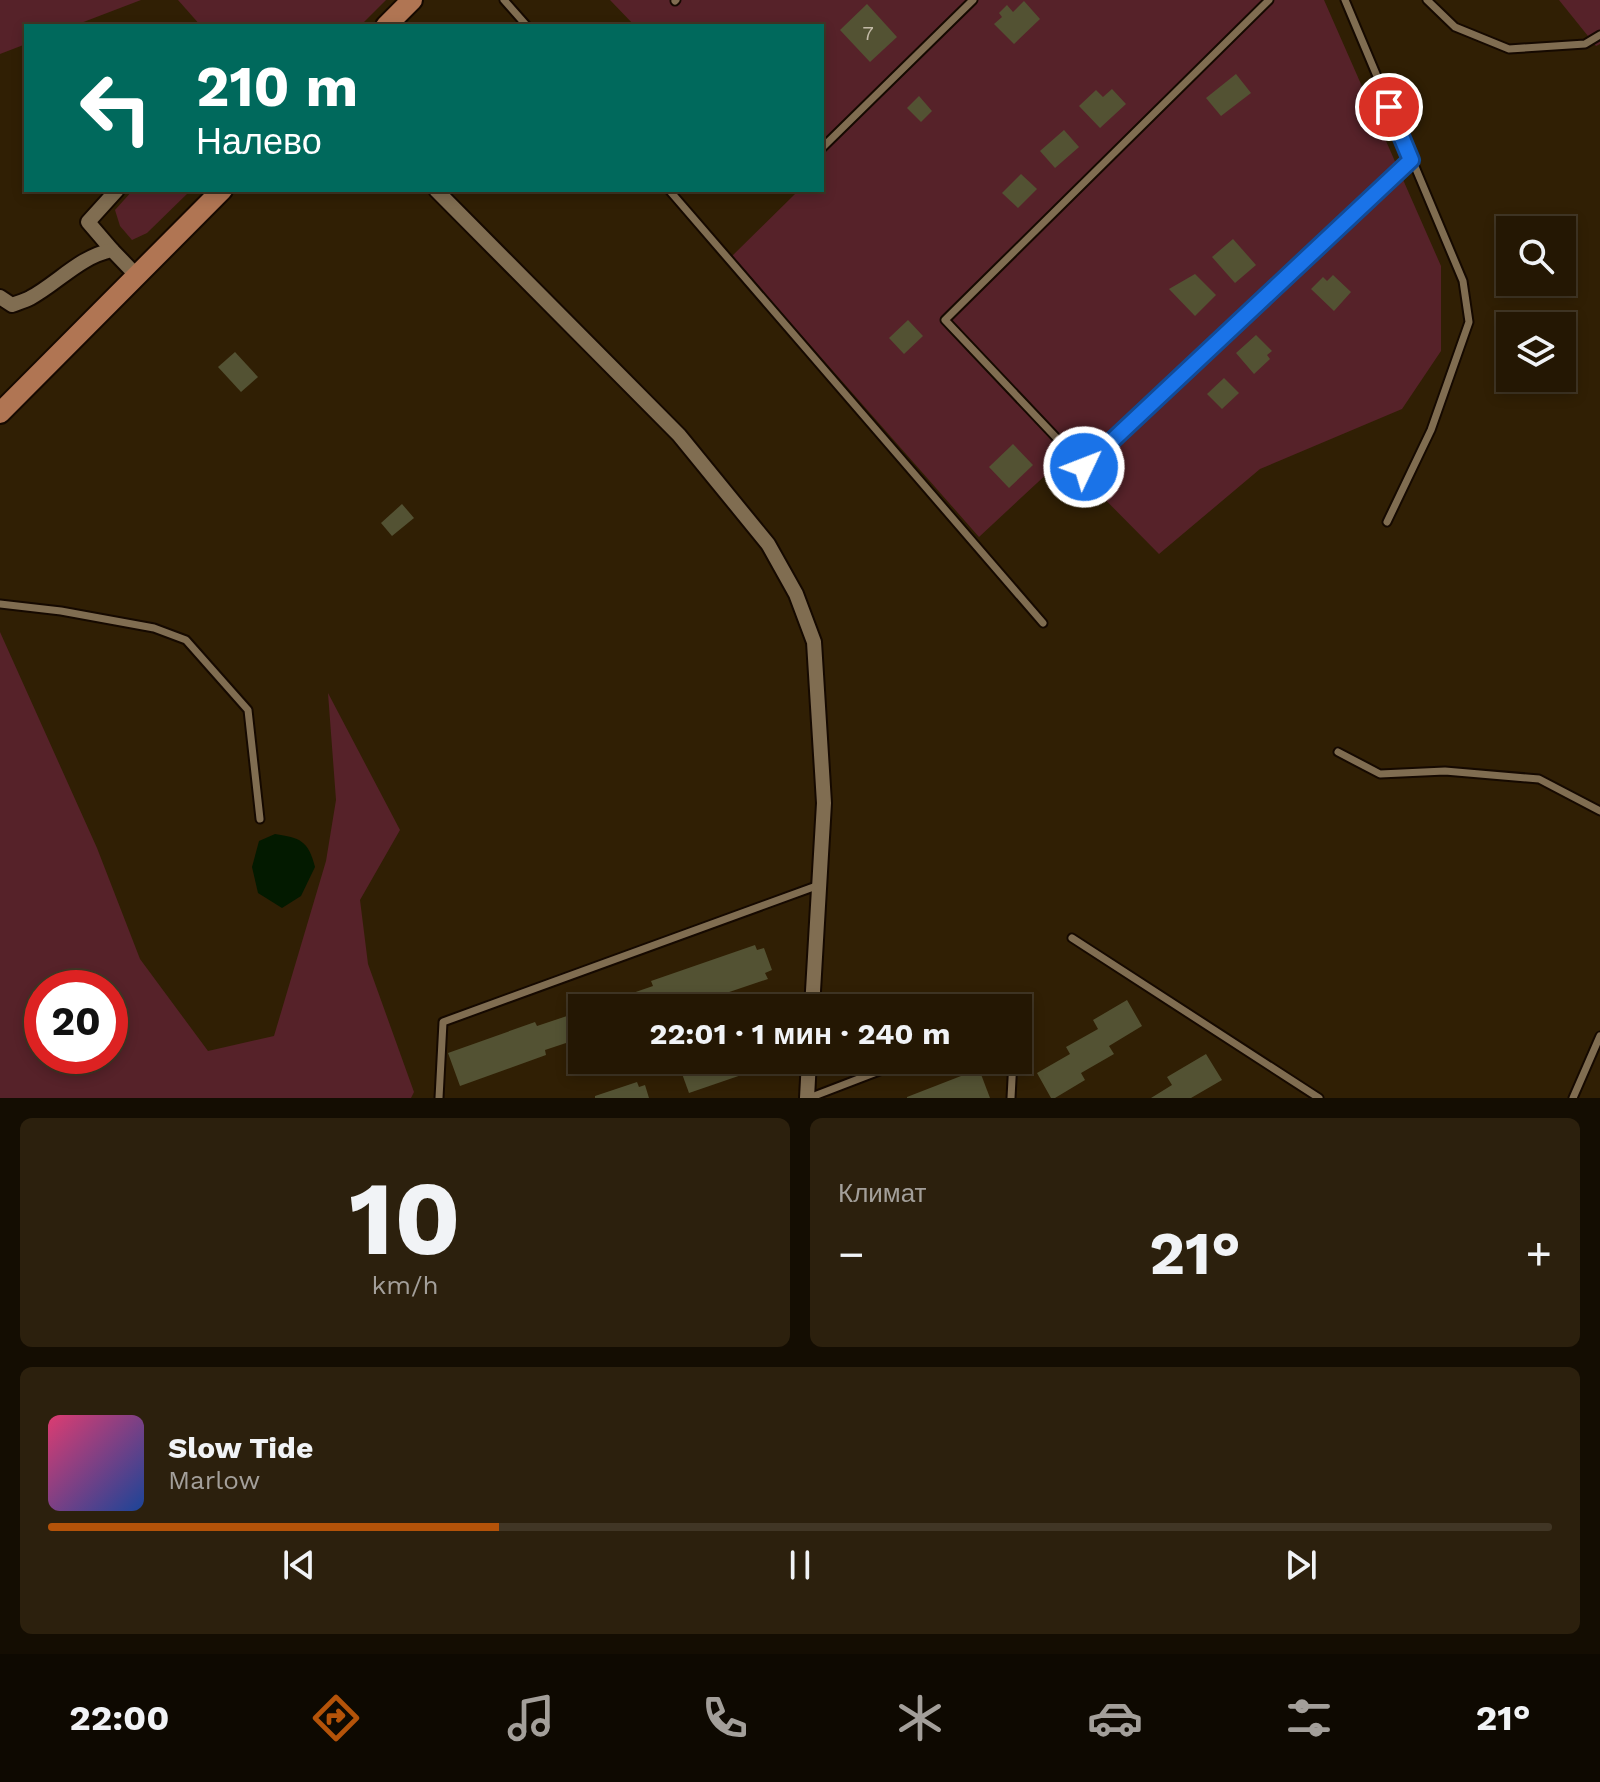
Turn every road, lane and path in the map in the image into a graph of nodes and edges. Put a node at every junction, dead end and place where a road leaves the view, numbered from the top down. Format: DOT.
graph roads {
  1 [pos="412,0"];
  2 [pos="504,0"];
  3 [pos="973,0"];
  4 [pos="1269,0"];
  5 [pos="1345,0"];
  6 [pos="1427,0"];
  7 [pos="388,24"];
  8 [pos="525,24"];
  9 [pos="1600,35"];
  10 [pos="824,146"];
  11 [pos="1411,160"];
  12 [pos="115,192"];
  13 [pos="220,192"];
  14 [pos="438,192"];
  15 [pos="671,192"];
  16 [pos="112,250"];
  17 [pos="136,275"];
  18 [pos="0,297"];
  19 [pos="0,413"];
  20 [pos="1387,522"];
  21 [pos="0,604"];
  22 [pos="1043,623"];
  23 [pos="1338,752"];
  24 [pos="1600,811"];
  25 [pos="260,819"];
  26 [pos="819,885"];
  27 [pos="1072,938"];
  28 [pos="813,994"];
  29 [pos="1600,1036"];
  30 [pos="809,1074"];
  31 [pos="871,1074"];
  32 [pos="1012,1074"];
  33 [pos="439,1098"];
  34 [pos="808,1098"];
  35 [pos="1011,1098"];
  36 [pos="1319,1098"];
  37 [pos="1573,1098"];
  1 -- 7 [label="main road"];
  2 -- 8 [label="lane"];
  3 -- 10 [label="lane"];
  4 -- 11 [label="lane"];
  5 -- 11 [label="lane"];
  6 -- 9 [label="lane"];
  11 -- 20 [label="lane"];
  12 -- 16 [label="street"];
  13 -- 17 [label="main road"];
  14 -- 26 [label="street"];
  15 -- 22 [label="lane"];
  16 -- 17 [label="street"];
  16 -- 18 [label="street"];
  17 -- 19 [label="main road"];
  21 -- 25 [label="lane"];
  23 -- 24 [label="lane"];
  26 -- 28 [label="street"];
  26 -- 33 [label="lane"];
  27 -- 36 [label="lane"];
  29 -- 37 [label="lane"];
  30 -- 34 [label="street"];
  31 -- 34 [label="lane"];
  32 -- 35 [label="lane"];
}
